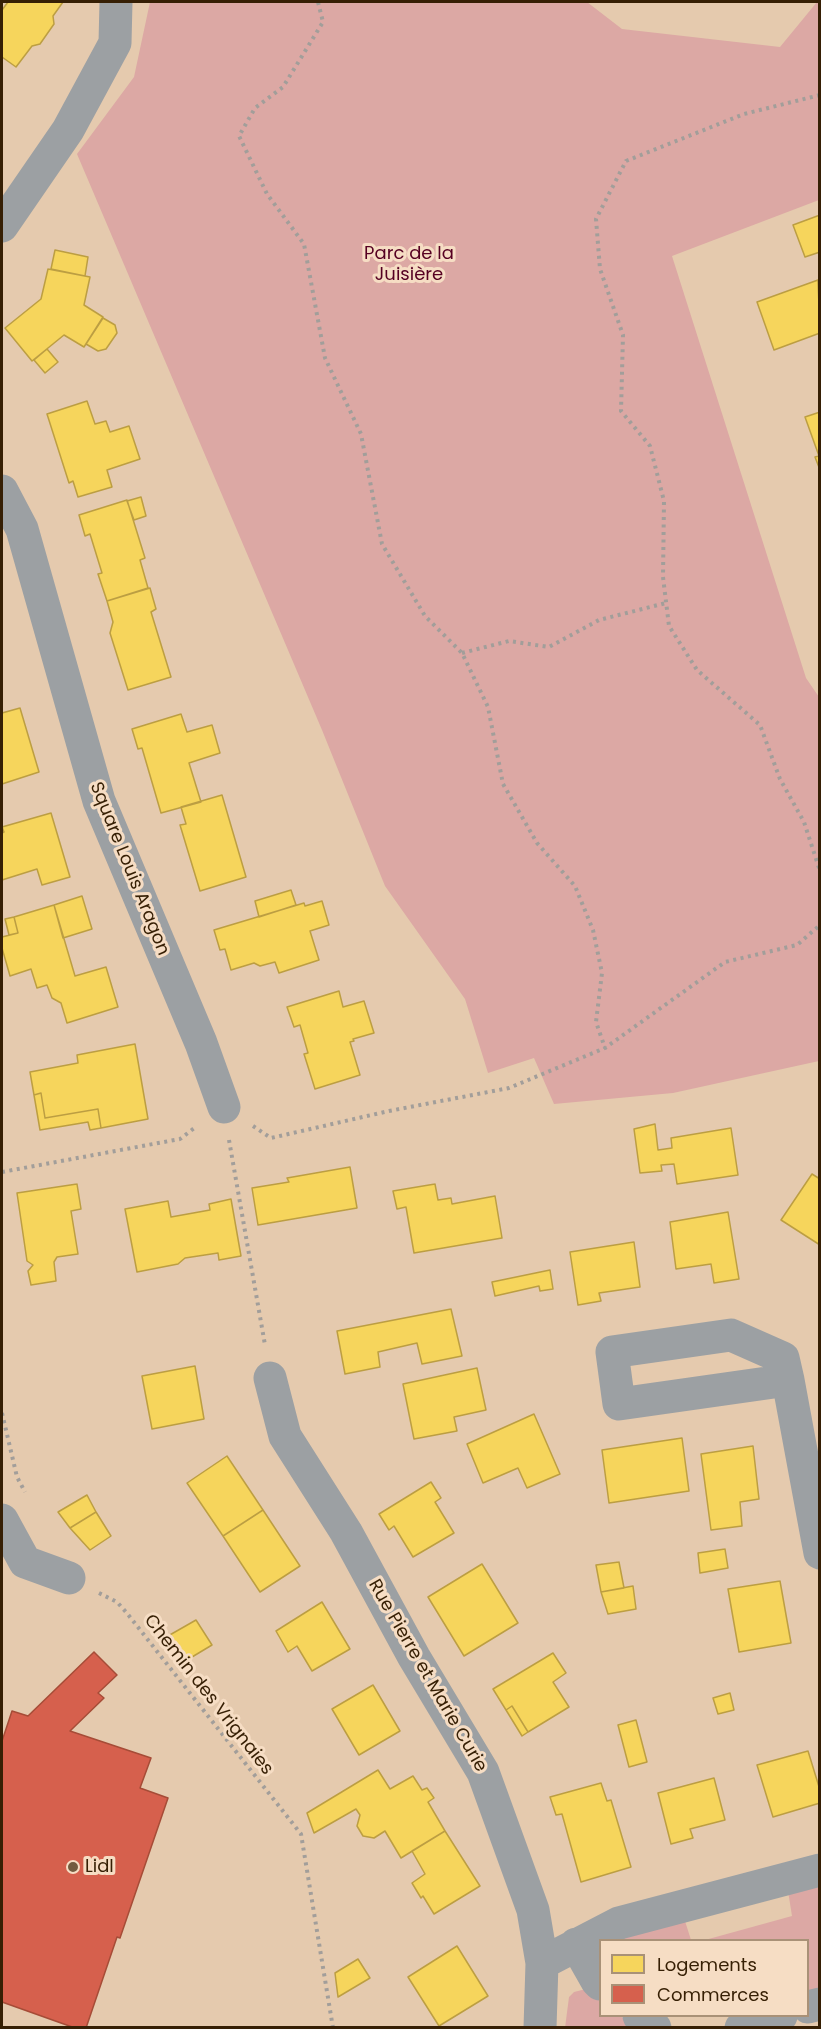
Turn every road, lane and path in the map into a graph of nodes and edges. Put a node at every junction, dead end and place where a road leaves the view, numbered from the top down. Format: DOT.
graph roads {
  1 [pos="116,2"];
  2 [pos="318,2"];
  3 [pos="819,95"];
  4 [pos="2,226"];
  5 [pos="2,491"];
  6 [pos="667,603"];
  7 [pos="462,653"];
  8 [pos="819,871"];
  9 [pos="819,925"];
  10 [pos="605,1048"];
  11 [pos="224,1107"];
  12 [pos="2,1172"];
  13 [pos="270,1378"];
  14 [pos="788,1380"];
  15 [pos="2,1413"];
  16 [pos="27,1497"];
  17 [pos="2,1520"];
  18 [pos="819,1553"];
  19 [pos="69,1578"];
  20 [pos="819,1870"];
  21 [pos="576,1944"];
  22 [pos="542,1963"];
  23 [pos="599,1983"];
  24 [pos="640,2017"];
  25 [pos="778,2017"];
  26 [pos="333,2028"];
  27 [pos="540,2028"];
  28 [pos="656,2028"];
  29 [pos="741,2028"];
  1 -- 4 [label="street"];
  2 -- 7 [label="path"];
  3 -- 6 [label="path"];
  5 -- 11 [label="street, Square Louis Aragon"];
  6 -- 7 [label="path"];
  6 -- 8 [label="path"];
  7 -- 10 [label="path"];
  9 -- 10 [label="path"];
  10 -- 11 [label="path"];
  11 -- 12 [label="path"];
  11 -- 13 [label="path"];
  13 -- 22 [label="street, Rue Pierre et Marie Curie"];
  14 -- 14 [label="street"];
  14 -- 18 [label="street"];
  15 -- 16 [label="path"];
  17 -- 19 [label="street"];
  19 -- 26 [label="path, Chemin des Vrignaies"];
  20 -- 21 [label="street"];
  21 -- 22 [label="street"];
  21 -- 23 [label="street"];
  22 -- 27 [label="street, Rue Pierre et Marie Curie"];
  24 -- 28 [label="street"];
  25 -- 29 [label="street"];
}
